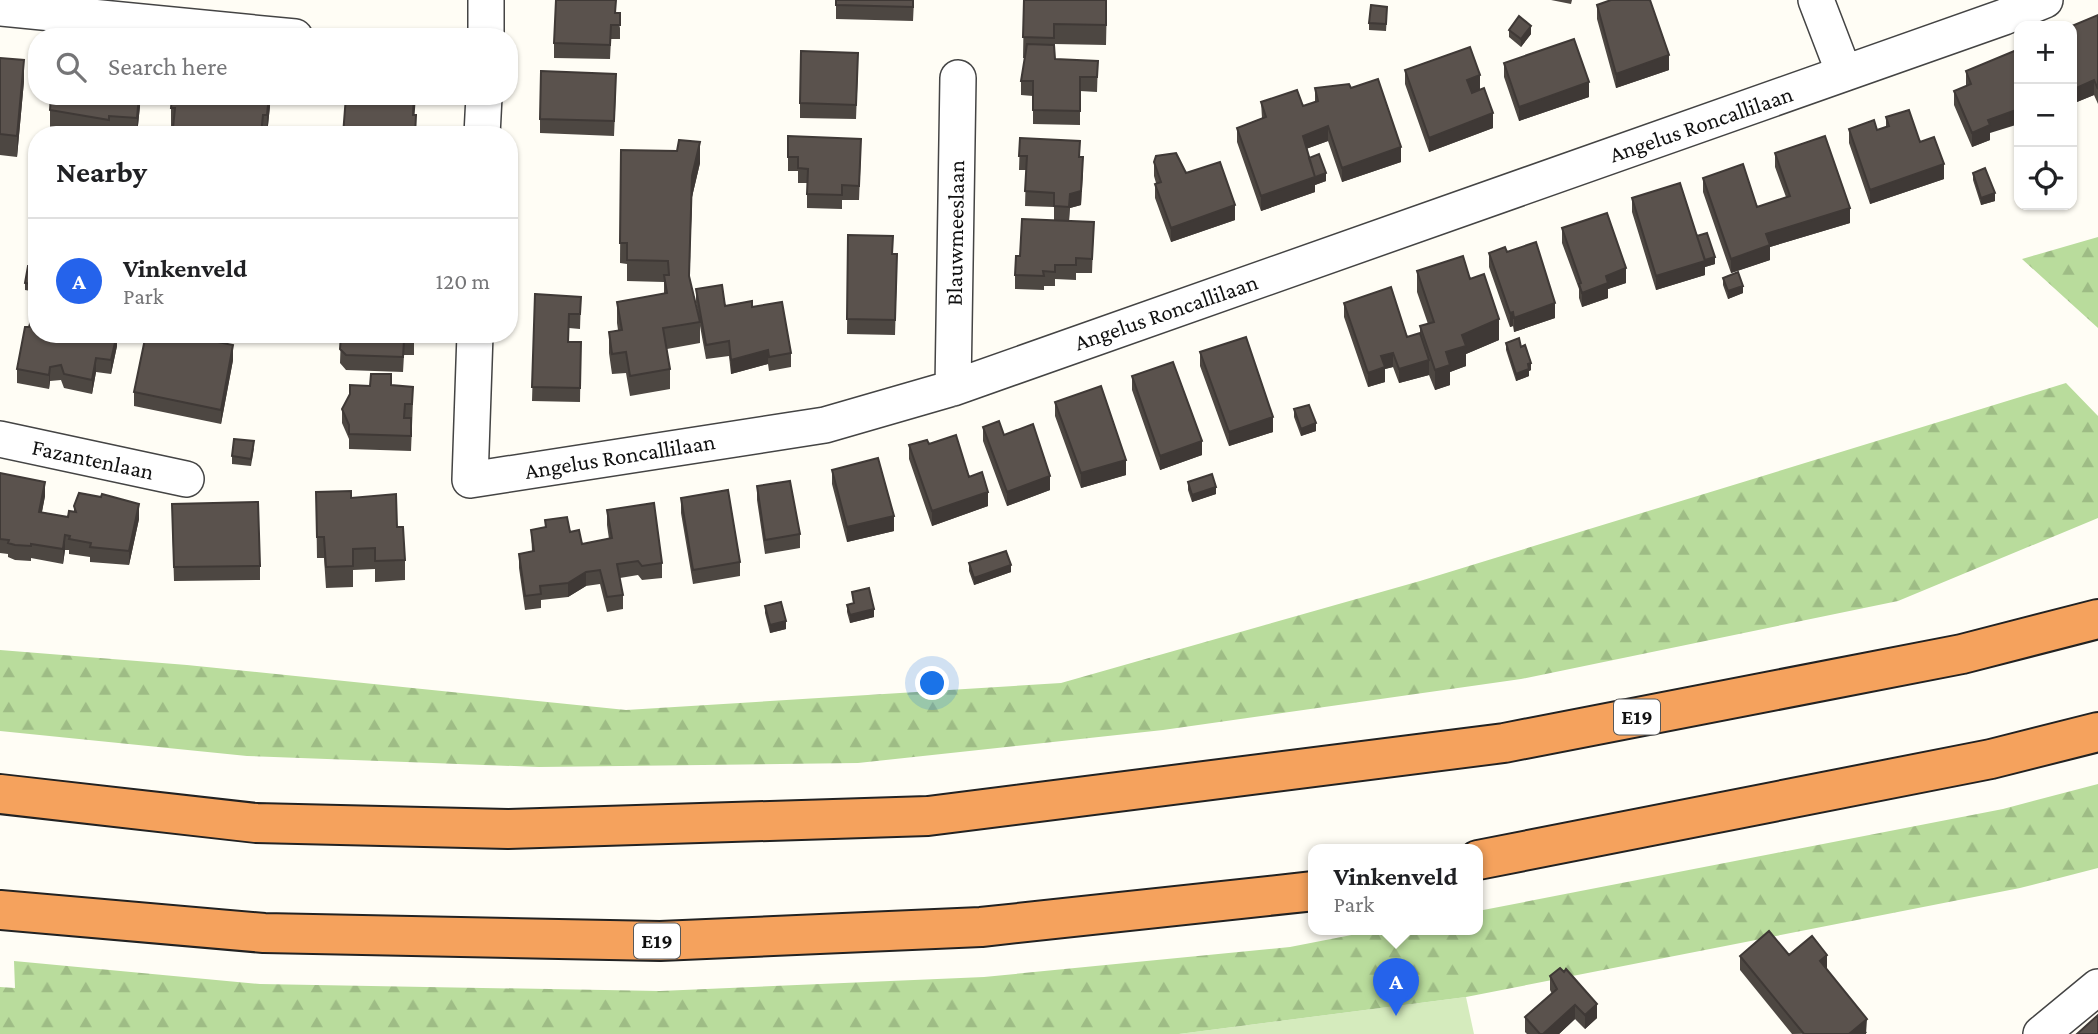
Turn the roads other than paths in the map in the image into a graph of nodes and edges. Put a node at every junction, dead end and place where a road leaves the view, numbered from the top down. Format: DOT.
graph roads {
  1 [pos="486,0"];
  2 [pos="1816,0"];
  3 [pos="2045,0"];
  4 [pos="0,8"];
  5 [pos="203,28"];
  6 [pos="485,28"];
  7 [pos="1844,73"];
  8 [pos="958,78"];
  9 [pos="484,105"];
  10 [pos="482,126"];
  11 [pos="475,343"];
  12 [pos="953,387"];
  13 [pos="0,439"];
  14 [pos="186,479"];
  15 [pos="2098,619"];
  16 [pos="2098,732"];
  17 [pos="0,794"];
  18 [pos="1483,859"];
  19 [pos="1308,892"];
  20 [pos="0,910"];
  21 [pos="2098,987"];
  22 [pos="2041,1034"];
  1 -- 6 [label="street"];
  2 -- 7 [label="street"];
  3 -- 7 [label="street, Angelus Roncallilaan"];
  4 -- 5 [label="street"];
  7 -- 12 [label="street, Angelus Roncallilaan"];
  8 -- 12 [label="street, Blauwmeeslaan"];
  9 -- 10 [label="street"];
  11 -- 12 [label="street, Angelus Roncallilaan"];
  13 -- 14 [label="street, Fazantenlaan"];
  15 -- 17 [label="highway, E19"];
  16 -- 18 [label="highway"];
  19 -- 20 [label="highway, E19"];
  21 -- 22 [label="street"];
}
